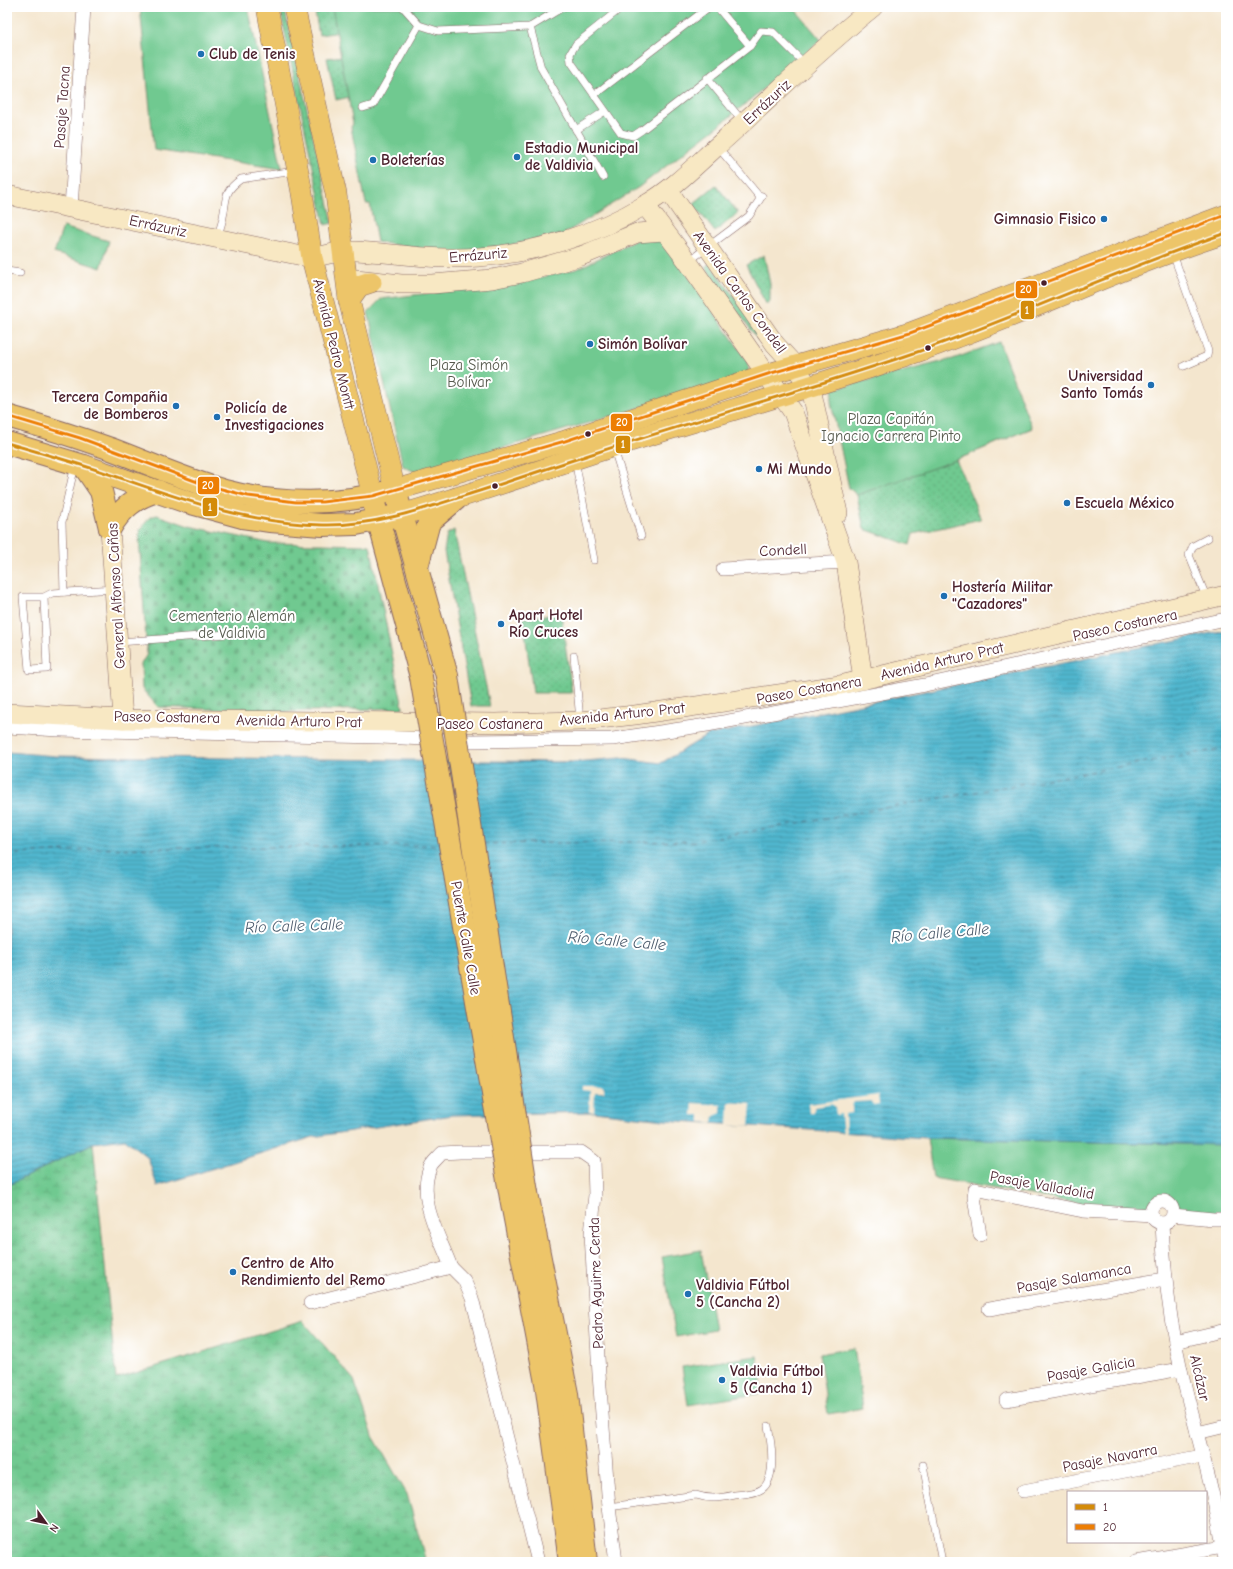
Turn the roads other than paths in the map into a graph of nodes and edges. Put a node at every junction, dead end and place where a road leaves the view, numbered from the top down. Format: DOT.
graph roads {
  1 [pos="84,7"];
  2 [pos="267,7"];
  3 [pos="294,7"];
  4 [pos="403,7"];
  5 [pos="563,7"];
  6 [pos="622,7"];
  7 [pos="709,7"];
  8 [pos="717,7"];
  9 [pos="873,7"];
  10 [pos="419,25"];
  11 [pos="530,27"];
  12 [pos="750,46"];
  13 [pos="806,66"];
  14 [pos="707,78"];
  15 [pos="594,95"];
  16 [pos="363,108"];
  17 [pos="605,111"];
  18 [pos="744,123"];
  19 [pos="576,130"];
  20 [pos="717,146"];
  21 [pos="298,171"];
  22 [pos="603,178"];
  23 [pos="668,190"];
  24 [pos="7,195"];
  25 [pos="645,205"];
  26 [pos="72,208"];
  27 [pos="1226,215"];
  28 [pos="664,231"];
  29 [pos="1226,233"];
  30 [pos="217,238"];
  31 [pos="708,248"];
  32 [pos="1171,250"];
  33 [pos="342,251"];
  34 [pos="312,258"];
  35 [pos="688,262"];
  36 [pos="7,272"];
  37 [pos="20,273"];
  38 [pos="371,282"];
  39 [pos="347,291"];
  40 [pos="1184,366"];
  41 [pos="796,367"];
  42 [pos="768,374"];
  43 [pos="809,387"];
  44 [pos="780,395"];
  45 [pos="7,416"];
  46 [pos="80,438"];
  47 [pos="7,443"];
  48 [pos="613,446"];
  49 [pos="575,460"];
  50 [pos="80,464"];
  51 [pos="107,473"];
  52 [pos="161,480"];
  53 [pos="395,490"];
  54 [pos="373,496"];
  55 [pos="456,499"];
  56 [pos="401,515"];
  57 [pos="379,520"];
  58 [pos="110,528"];
  59 [pos="837,535"];
  60 [pos="641,536"];
  61 [pos="1208,538"];
  62 [pos="594,560"];
  63 [pos="846,562"];
  64 [pos="416,568"];
  65 [pos="723,569"];
  66 [pos="114,588"];
  67 [pos="64,592"];
  68 [pos="1226,595"];
  69 [pos="44,597"];
  70 [pos="1207,600"];
  71 [pos="1226,619"];
  72 [pos="254,632"];
  73 [pos="117,642"];
  74 [pos="574,656"];
  75 [pos="447,676"];
  76 [pos="421,677"];
  77 [pos="863,680"];
  78 [pos="7,713"];
  79 [pos="123,719"];
  80 [pos="581,721"];
  81 [pos="7,727"];
  82 [pos="519,1195"];
  83 [pos="1152,1214"];
  84 [pos="1173,1215"];
  85 [pos="1226,1219"];
  86 [pos="1162,1223"];
  87 [pos="980,1235"];
  88 [pos="451,1266"];
  89 [pos="1165,1279"];
  90 [pos="310,1304"];
  91 [pos="989,1310"];
  92 [pos="1226,1330"];
  93 [pos="1175,1342"];
  94 [pos="1181,1369"];
  95 [pos="1006,1400"];
  96 [pos="768,1426"];
  97 [pos="1226,1426"];
  98 [pos="1197,1433"];
  99 [pos="1202,1456"];
  100 [pos="923,1465"];
  101 [pos="1023,1491"];
  102 [pos="609,1506"];
  103 [pos="1222,1517"];
  104 [pos="1224,1547"];
  105 [pos="538,1562"];
  106 [pos="570,1562"];
  107 [pos="586,1562"];
  108 [pos="616,1562"];
  109 [pos="942,1562"];
  110 [pos="1136,1562"];
  111 [pos="1225,1562"];
  1 -- 26 [label="street, Pasaje Tacna"];
  2 -- 21 [label="main road, Avenida Pedro Montt"];
  3 -- 33 [label="main road, Avenida Pedro Montt"];
  4 -- 10 [label="lane"];
  5 -- 11 [label="lane"];
  6 -- 15 [label="lane"];
  7 -- 15 [label="lane"];
  8 -- 12 [label="lane"];
  9 -- 13 [label="main road, Errázuriz"];
  10 -- 11 [label="lane"];
  10 -- 16 [label="lane"];
  11 -- 19 [label="lane"];
  12 -- 13 [label="lane"];
  12 -- 14 [label="lane"];
  13 -- 18 [label="main road, Errázuriz"];
  14 -- 17 [label="lane"];
  14 -- 18 [label="lane"];
  15 -- 17 [label="lane"];
  17 -- 19 [label="lane"];
  18 -- 20 [label="main road, Errázuriz"];
  19 -- 22 [label="lane"];
  20 -- 23 [label="main road, Errázuriz"];
  20 -- 31 [label="lane"];
  21 -- 30 [label="lane"];
  21 -- 34 [label="main road, Avenida Pedro Montt"];
  23 -- 25 [label="main road, Errázuriz"];
  23 -- 31 [label="main road, Avenida Carlos Condell"];
  24 -- 26 [label="main road, Errázuriz"];
  25 -- 28 [label="main road, Avenida Carlos Condell"];
  25 -- 33 [label="main road, Errázuriz"];
  26 -- 30 [label="main road, Errázuriz"];
  27 -- 41 [label="main road"];
  28 -- 35 [label="main road, Avenida Carlos Condell"];
  28 -- 38 [label="main road, Errázuriz"];
  29 -- 32 [label="main road"];
  30 -- 34 [label="main road, Errázuriz"];
  31 -- 35 [label="lane"];
  31 -- 41 [label="main road, Avenida Carlos Condell"];
  32 -- 40 [label="lane"];
  32 -- 43 [label="main road"];
  33 -- 34 [label="main road, Errázuriz"];
  33 -- 39 [label="main road, Avenida Pedro Montt"];
  34 -- 39 [label="main road"];
  34 -- 54 [label="main road, Avenida Pedro Montt"];
  35 -- 42 [label="main road, Avenida Carlos Condell"];
  36 -- 37 [label="lane"];
  38 -- 39 [label="main road"];
  39 -- 53 [label="main road, Avenida Pedro Montt"];
  41 -- 42 [label="main road"];
  41 -- 43 [label="main road, Avenida Carlos Condell"];
  42 -- 44 [label="main road, Avenida Carlos Condell"];
  42 -- 53 [label="main road"];
  43 -- 44 [label="main road"];
  43 -- 59 [label="main road, Avenida Carlos Condell"];
  44 -- 48 [label="main road"];
  44 -- 59 [label="main road, Avenida Carlos Condell"];
  45 -- 46 [label="highway"];
  46 -- 51 [label="highway"];
  46 -- 52 [label="highway"];
  47 -- 50 [label="highway"];
  48 -- 49 [label="main road"];
  48 -- 60 [label="lane"];
  49 -- 55 [label="main road"];
  49 -- 62 [label="lane"];
  50 -- 51 [label="highway"];
  50 -- 58 [label="highway"];
  50 -- 67 [label="lane"];
  51 -- 52 [label="highway"];
  51 -- 58 [label="main road, General Alfonso Cañas"];
  52 -- 54 [label="highway"];
  52 -- 57 [label="highway"];
  52 -- 58 [label="highway"];
  53 -- 54 [label="highway"];
  53 -- 56 [label="highway, Avenida Pedro Montt"];
  54 -- 57 [label="highway, Avenida Pedro Montt"];
  55 -- 56 [label="main road"];
  55 -- 64 [label="highway"];
  56 -- 57 [label="highway"];
  56 -- 64 [label="highway, Avenida Pedro Montt"];
  57 -- 76 [label="highway, Avenida Pedro Montt"];
  58 -- 66 [label="main road, General Alfonso Cañas"];
  59 -- 63 [label="main road, Avenida Carlos Condell"];
  61 -- 70 [label="lane"];
  63 -- 65 [label="street, Condell"];
  63 -- 77 [label="main road, Avenida Carlos Condell"];
  64 -- 75 [label="highway, Avenida Pedro Montt"];
  66 -- 67 [label="lane"];
  66 -- 73 [label="main road, General Alfonso Cañas"];
  67 -- 69 [label="lane"];
  68 -- 70 [label="main road, Avenida Arturo Prat"];
  69 -- 69 [label="lane"];
  70 -- 77 [label="main road, Avenida Arturo Prat"];
  71 -- 81 [label="street, Paseo Costanera"];
  72 -- 73 [label="lane"];
  73 -- 79 [label="main road, General Alfonso Cañas"];
  74 -- 80 [label="lane"];
  75 -- 82 [label="highway, Puente Calle Calle, bridge"];
  76 -- 82 [label="highway, Puente Calle Calle, bridge"];
  77 -- 80 [label="main road, Avenida Arturo Prat"];
  78 -- 79 [label="main road, Avenida Arturo Prat"];
  79 -- 80 [label="main road, Avenida Arturo Prat"];
  82 -- 106 [label="highway"];
  82 -- 107 [label="highway"];
  83 -- 84 [label="street"];
  83 -- 86 [label="street"];
  83 -- 87 [label="street, Pasaje Valladolid"];
  84 -- 85 [label="street"];
  84 -- 86 [label="street"];
  86 -- 89 [label="street, Alcázar"];
  88 -- 90 [label="street"];
  88 -- 102 [label="street, Pedro Aguirre Cerda"];
  88 -- 105 [label="street, Pedro Aguirre Cerda"];
  89 -- 91 [label="street, Pasaje Salamanca"];
  89 -- 93 [label="street, Alcázar"];
  92 -- 93 [label="street"];
  93 -- 94 [label="street, Alcázar"];
  94 -- 95 [label="street, Pasaje Galicia"];
  94 -- 98 [label="street, Alcázar"];
  96 -- 102 [label="lane"];
  97 -- 98 [label="street"];
  98 -- 99 [label="street, Alcázar"];
  99 -- 101 [label="street, Pasaje Navarra"];
  99 -- 103 [label="street, Alcázar"];
  100 -- 109 [label="lane"];
  102 -- 108 [label="street, Pedro Aguirre Cerda"];
  103 -- 104 [label="street, Alcázar"];
  104 -- 110 [label="street"];
  104 -- 111 [label="street, Alcázar"];
}
